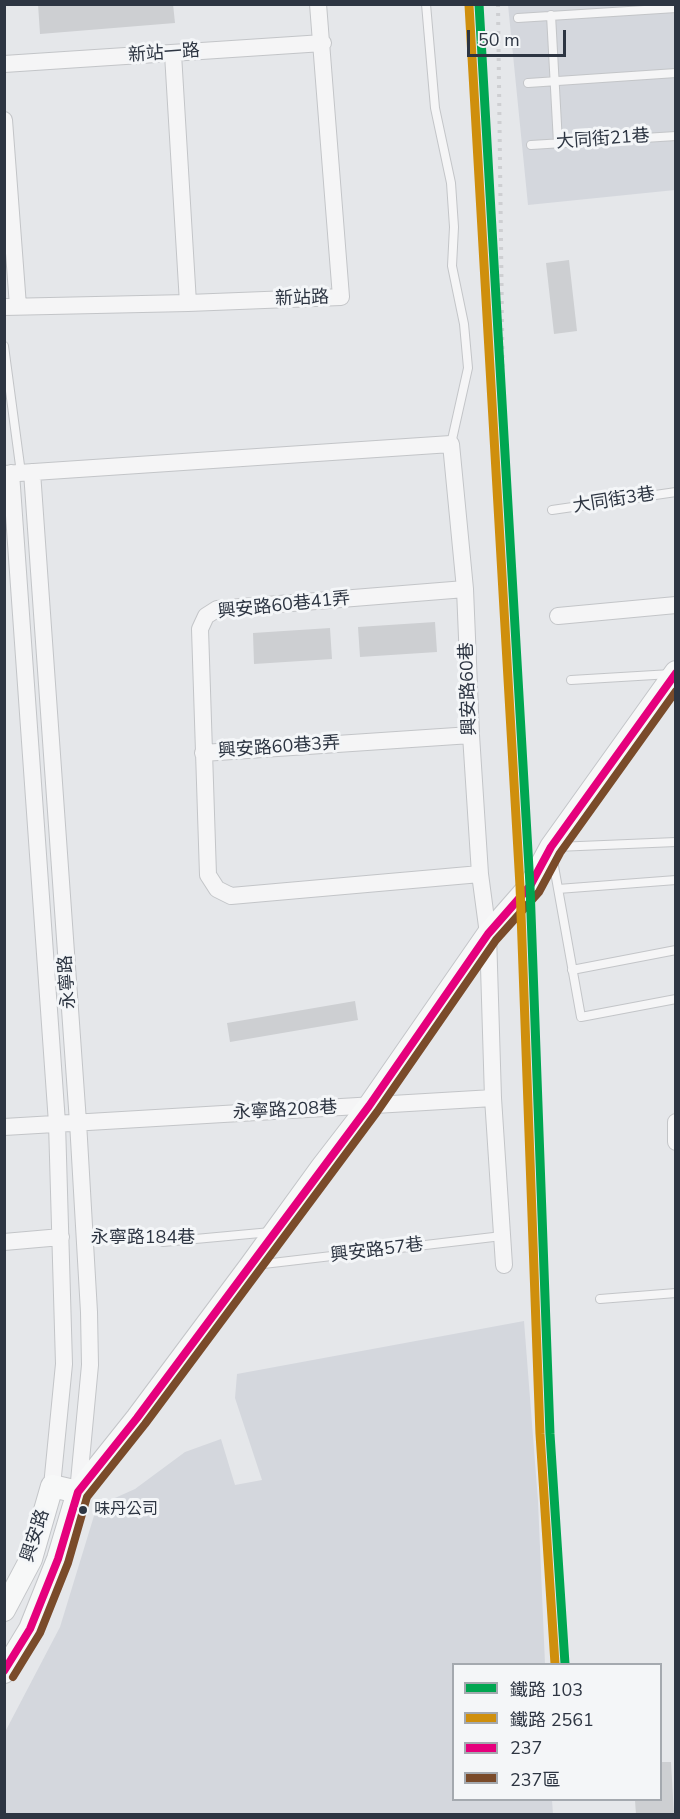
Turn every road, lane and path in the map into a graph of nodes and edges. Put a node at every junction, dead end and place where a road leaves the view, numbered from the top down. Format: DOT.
graph roads {
  1 [pos="318,4"];
  2 [pos="426,4"];
  3 [pos="675,8"];
  4 [pos="550,15"];
  5 [pos="518,18"];
  6 [pos="322,43"];
  7 [pos="173,54"];
  8 [pos="4,64"];
  9 [pos="675,73"];
  10 [pos="555,81"];
  11 [pos="528,83"];
  12 [pos="4,120"];
  13 [pos="675,136"];
  14 [pos="558,143"];
  15 [pos="531,145"];
  16 [pos="188,303"];
  17 [pos="11,307"];
  18 [pos="4,346"];
  19 [pos="452,444"];
  20 [pos="17,473"];
  21 [pos="675,492"];
  22 [pos="552,510"];
  23 [pos="465,589"];
  24 [pos="675,605"];
  25 [pos="558,616"];
  26 [pos="675,673"];
  27 [pos="571,680"];
  28 [pos="471,735"];
  29 [pos="203,753"];
  30 [pos="675,842"];
  31 [pos="551,847"];
  32 [pos="480,874"];
  33 [pos="675,880"];
  34 [pos="558,889"];
  35 [pos="488,934"];
  36 [pos="675,950"];
  37 [pos="573,970"];
  38 [pos="675,999"];
  39 [pos="493,1098"];
  40 [pos="369,1106"];
  41 [pos="78,1122"];
  42 [pos="675,1122"];
  43 [pos="57,1123"];
  44 [pos="4,1127"];
  45 [pos="675,1143"];
  46 [pos="274,1232"];
  47 [pos="502,1236"];
  48 [pos="61,1238"];
  49 [pos="84,1239"];
  50 [pos="4,1242"];
  51 [pos="251,1265"];
  52 [pos="504,1265"];
  53 [pos="675,1293"];
  54 [pos="600,1299"];
  55 [pos="52,1486"];
  56 [pos="78,1492"];
  57 [pos="4,1610"];
  58 [pos="4,1672"];
  1 -- 6 [label="street, 新站路"];
  2 -- 19 [label="lane"];
  3 -- 4 [label="lane"];
  4 -- 5 [label="lane"];
  4 -- 10 [label="lane"];
  6 -- 7 [label="street, 新站一路"];
  6 -- 16 [label="street, 新站路"];
  7 -- 8 [label="street, 新站一路"];
  7 -- 16 [label="street"];
  9 -- 10 [label="lane"];
  10 -- 11 [label="lane"];
  10 -- 14 [label="lane"];
  12 -- 17 [label="street"];
  13 -- 14 [label="lane, 大同街21巷"];
  14 -- 15 [label="lane, 大同街21巷"];
  16 -- 17 [label="street, 新站路"];
  18 -- 20 [label="lane"];
  19 -- 20 [label="street"];
  19 -- 23 [label="street, 興安路60巷"];
  20 -- 41 [label="street, 永寧路"];
  20 -- 43 [label="street, 永寧路"];
  21 -- 22 [label="lane, 大同街3巷"];
  23 -- 28 [label="street, 興安路60巷"];
  23 -- 29 [label="street, 興安路60巷41弄"];
  24 -- 25 [label="street"];
  26 -- 27 [label="lane"];
  26 -- 31 [label="street, 興安路"];
  28 -- 29 [label="street, 興安路60巷3弄"];
  28 -- 32 [label="street, 興安路60巷"];
  29 -- 32 [label="street, 興安路60巷3弄"];
  30 -- 31 [label="lane"];
  31 -- 34 [label="lane"];
  31 -- 35 [label="street, 興安路"];
  32 -- 35 [label="street, 興安路60巷"];
  33 -- 34 [label="lane"];
  34 -- 37 [label="lane"];
  35 -- 39 [label="street, 興安路60巷"];
  35 -- 40 [label="street, 興安路"];
  36 -- 37 [label="lane"];
  37 -- 38 [label="lane"];
  39 -- 40 [label="street, 永寧路208巷"];
  39 -- 47 [label="street, 興安路60巷"];
  40 -- 41 [label="street, 永寧路208巷"];
  40 -- 46 [label="street, 興安路"];
  41 -- 43 [label="street, 永寧路208巷"];
  41 -- 49 [label="street, 永寧路"];
  42 -- 45 [label="street"];
  43 -- 44 [label="street, 永寧路208巷"];
  43 -- 48 [label="street, 永寧路"];
  46 -- 49 [label="lane, 永寧路184巷"];
  46 -- 51 [label="street, 興安路"];
  47 -- 51 [label="lane, 興安路57巷"];
  47 -- 52 [label="street, 興安路60巷"];
  48 -- 50 [label="street"];
  48 -- 55 [label="street, 永寧路"];
  49 -- 56 [label="street, 永寧路"];
  51 -- 56 [label="street, 興安路"];
  53 -- 54 [label="lane"];
  55 -- 56 [label="street, 興安路"];
  55 -- 57 [label="street, 興安路"];
  56 -- 58 [label="street, 興安路"];
}
